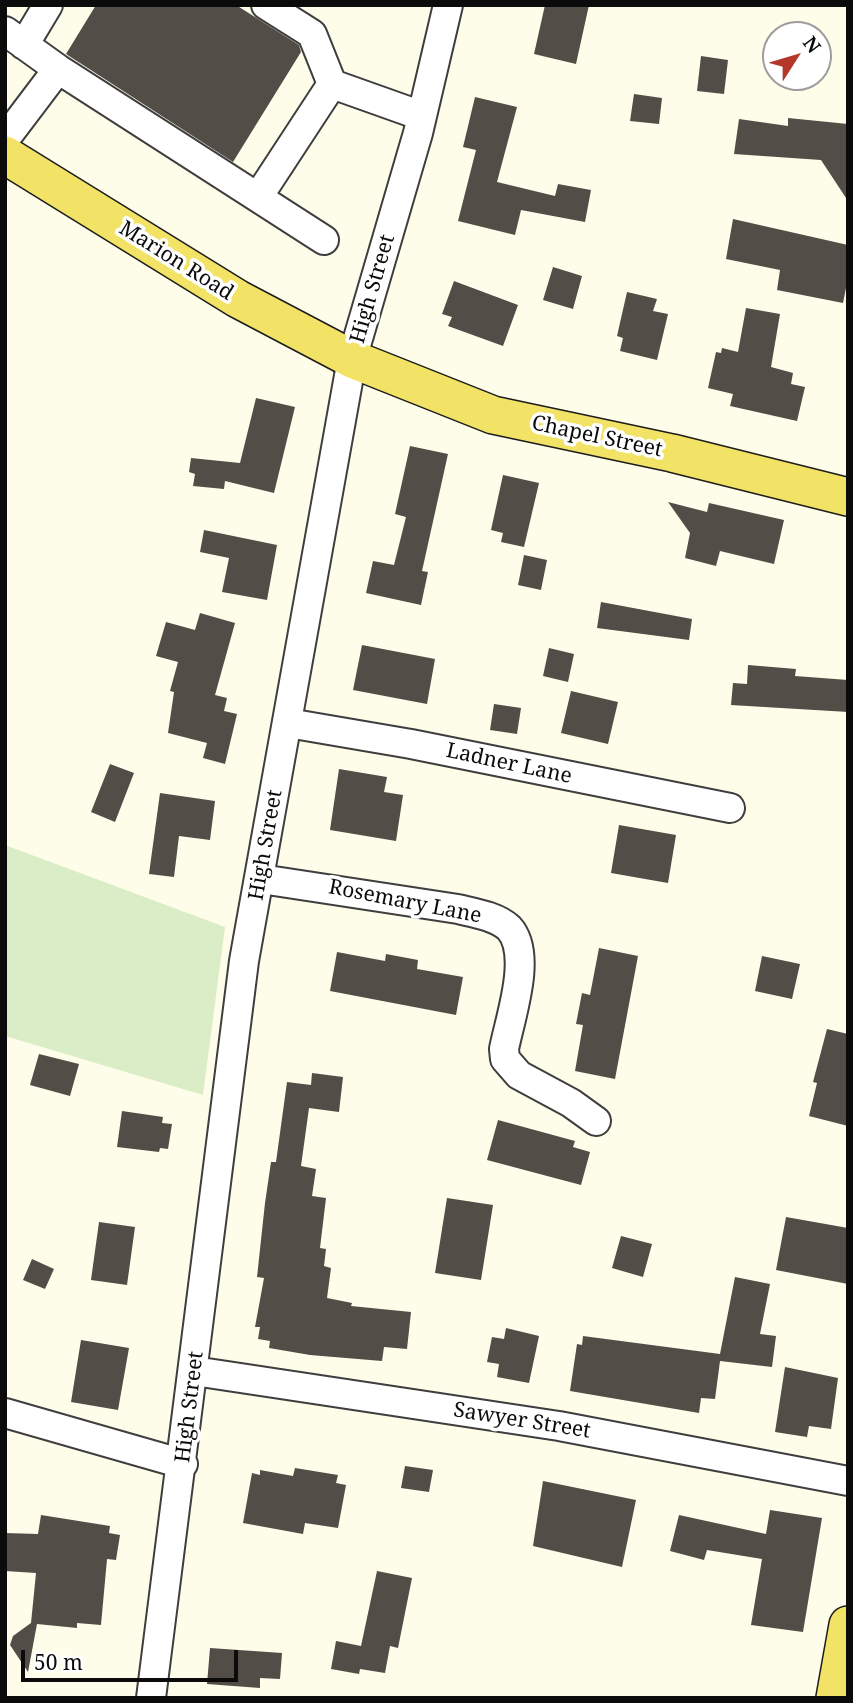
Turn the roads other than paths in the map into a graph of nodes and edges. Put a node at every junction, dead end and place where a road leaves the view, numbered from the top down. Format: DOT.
graph roads {
  1 [pos="48,5"];
  2 [pos="266,5"];
  3 [pos="449,5"];
  4 [pos="15,38"];
  5 [pos="58,69"];
  6 [pos="332,84"];
  7 [pos="422,116"];
  8 [pos="5,139"];
  9 [pos="5,155"];
  10 [pos="258,197"];
  11 [pos="324,240"];
  12 [pos="352,359"];
  13 [pos="848,497"];
  14 [pos="288,723"];
  15 [pos="730,808"];
  16 [pos="261,879"];
  17 [pos="596,1121"];
  18 [pos="194,1371"];
  19 [pos="5,1413"];
  20 [pos="183,1464"];
  21 [pos="848,1481"];
  22 [pos="848,1625"];
  23 [pos="151,1698"];
  24 [pos="835,1698"];
  1 -- 4 [label="street"];
  2 -- 6 [label="street"];
  3 -- 7 [label="street, High Street"];
  4 -- 5 [label="street"];
  5 -- 8 [label="street"];
  5 -- 10 [label="street"];
  6 -- 7 [label="street"];
  6 -- 10 [label="street"];
  7 -- 12 [label="street, High Street"];
  9 -- 12 [label="main road, Marion Road"];
  10 -- 11 [label="street"];
  12 -- 13 [label="main road, Chapel Street"];
  12 -- 14 [label="street, High Street"];
  14 -- 15 [label="street, Ladner Lane"];
  14 -- 16 [label="street, High Street"];
  16 -- 17 [label="street, Rosemary Lane"];
  16 -- 18 [label="street, High Street"];
  18 -- 20 [label="street, High Street"];
  18 -- 21 [label="street, Sawyer Street"];
  19 -- 20 [label="street"];
  20 -- 23 [label="street, High Street"];
  22 -- 24 [label="main road"];
}
